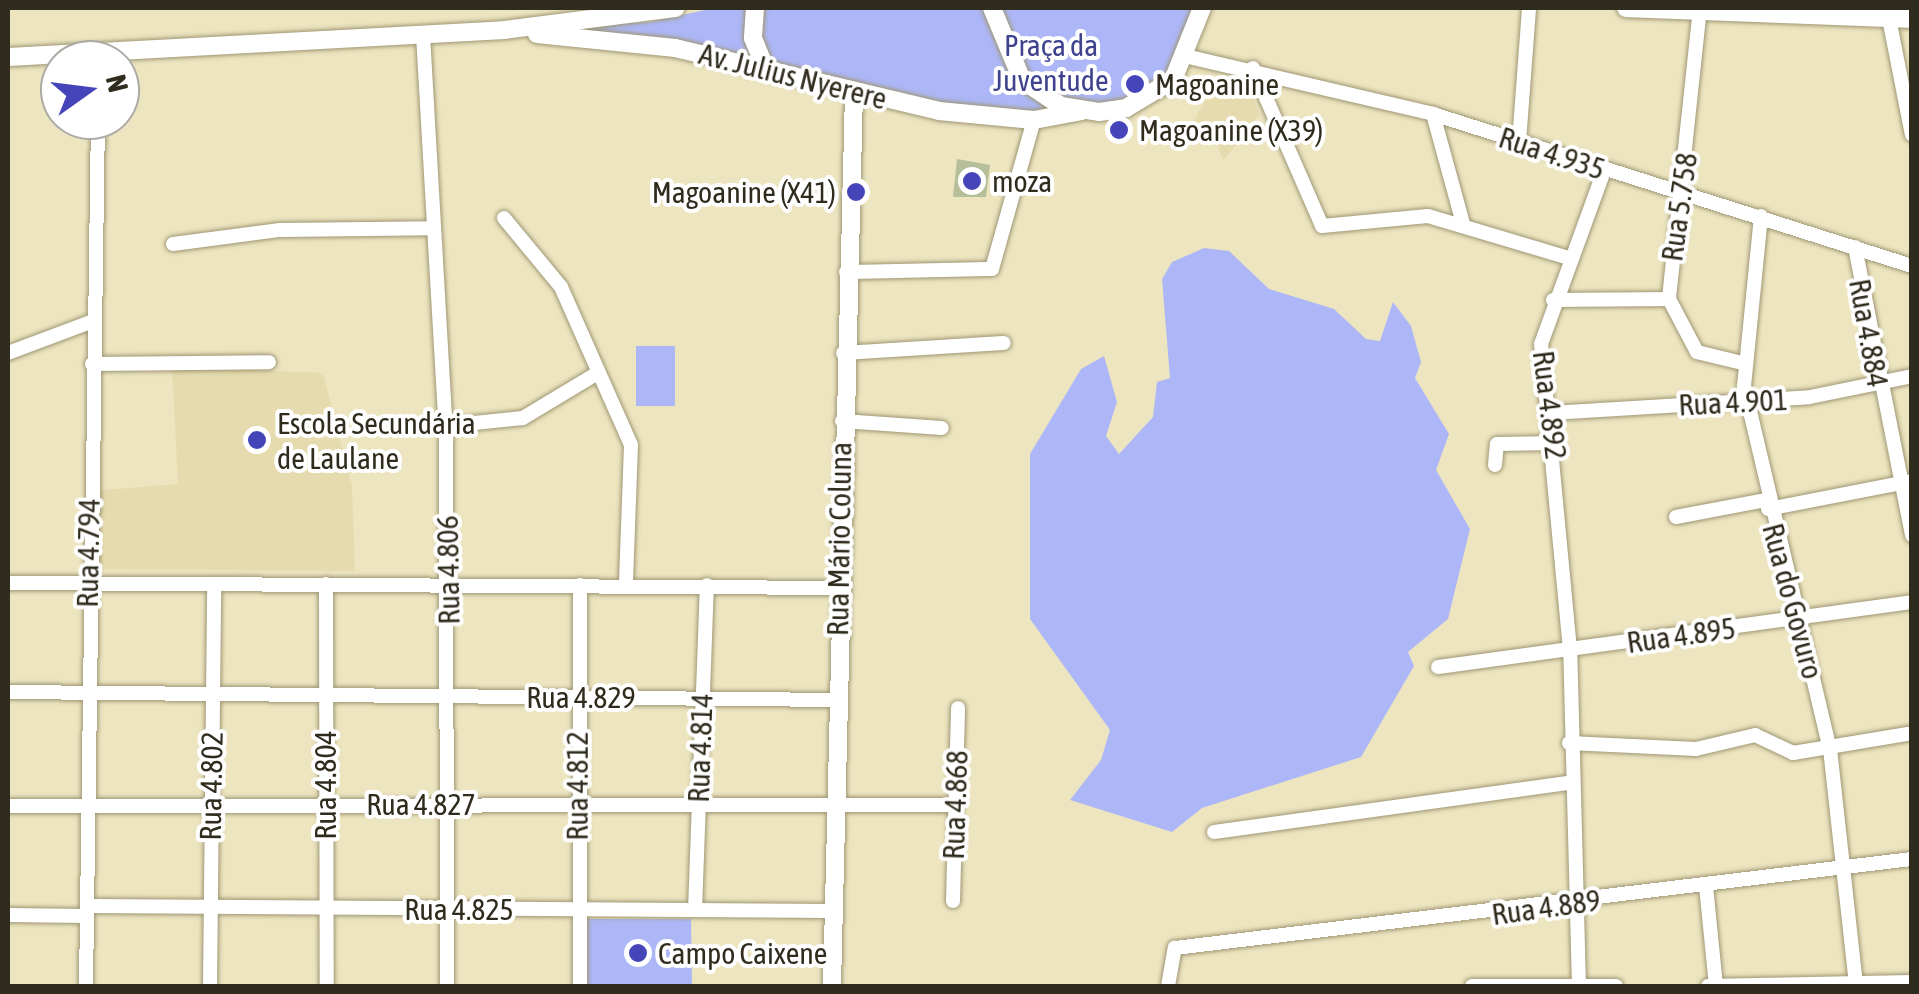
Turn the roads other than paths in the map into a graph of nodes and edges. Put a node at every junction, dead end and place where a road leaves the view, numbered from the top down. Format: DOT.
graph roads {
  1 [pos="676,8"];
  2 [pos="755,8"];
  3 [pos="992,8"];
  4 [pos="1204,8"];
  5 [pos="1529,8"];
  6 [pos="1626,8"];
  7 [pos="1700,10"];
  8 [pos="1888,13"];
  9 [pos="1912,19"];
  10 [pos="504,30"];
  11 [pos="423,35"];
  12 [pos="140,54"];
  13 [pos="8,57"];
  14 [pos="40,57"];
  15 [pos="1189,57"];
  16 [pos="1253,68"];
  17 [pos="766,70"];
  18 [pos="854,97"];
  19 [pos="1090,112"];
  20 [pos="1433,114"];
  21 [pos="1034,120"];
  22 [pos="1912,135"];
  23 [pos="98,140"];
  24 [pos="1520,142"];
  25 [pos="1604,171"];
  26 [pos="1683,194"];
  27 [pos="1761,216"];
  28 [pos="504,218"];
  29 [pos="1464,224"];
  30 [pos="433,228"];
  31 [pos="173,244"];
  32 [pos="1855,247"];
  33 [pos="1572,259"];
  34 [pos="1912,266"];
  35 [pos="846,272"];
  36 [pos="1668,299"];
  37 [pos="1554,300"];
  38 [pos="93,321"];
  39 [pos="1004,343"];
  40 [pos="8,353"];
  41 [pos="842,353"];
  42 [pos="269,362"];
  43 [pos="92,364"];
  44 [pos="1742,364"];
  45 [pos="596,374"];
  46 [pos="1912,376"];
  47 [pos="1877,384"];
  48 [pos="1747,401"];
  49 [pos="1552,413"];
  50 [pos="842,420"];
  51 [pos="445,426"];
  52 [pos="942,428"];
  53 [pos="1556,443"];
  54 [pos="1495,464"];
  55 [pos="1906,483"];
  56 [pos="1767,505"];
  57 [pos="1676,517"];
  58 [pos="1912,536"];
  59 [pos="8,583"];
  60 [pos="87,584"];
  61 [pos="326,584"];
  62 [pos="626,584"];
  63 [pos="214,585"];
  64 [pos="580,585"];
  65 [pos="448,586"];
  66 [pos="706,586"];
  67 [pos="838,588"];
  68 [pos="1912,602"];
  69 [pos="1800,620"];
  70 [pos="1570,650"];
  71 [pos="1438,667"];
  72 [pos="8,692"];
  73 [pos="88,693"];
  74 [pos="577,696"];
  75 [pos="212,697"];
  76 [pos="449,697"];
  77 [pos="324,698"];
  78 [pos="702,698"];
  79 [pos="837,700"];
  80 [pos="958,708"];
  81 [pos="1912,733"];
  82 [pos="1568,743"];
  83 [pos="1830,749"];
  84 [pos="1568,783"];
  85 [pos="578,802"];
  86 [pos="698,803"];
  87 [pos="211,804"];
  88 [pos="324,804"];
  89 [pos="835,804"];
  90 [pos="448,805"];
  91 [pos="954,805"];
  92 [pos="8,806"];
  93 [pos="87,806"];
  94 [pos="1214,832"];
  95 [pos="1912,858"];
  96 [pos="1849,864"];
  97 [pos="1706,886"];
  98 [pos="952,901"];
  99 [pos="1579,902"];
  100 [pos="210,907"];
  101 [pos="326,908"];
  102 [pos="445,909"];
  103 [pos="576,910"];
  104 [pos="695,910"];
  105 [pos="87,911"];
  106 [pos="832,911"];
  107 [pos="8,915"];
  108 [pos="1912,982"];
  109 [pos="1856,983"];
  110 [pos="1578,985"];
  111 [pos="86,986"];
  112 [pos="210,986"];
  113 [pos="327,986"];
  114 [pos="447,986"];
  115 [pos="580,986"];
  116 [pos="832,986"];
  117 [pos="1168,986"];
  118 [pos="1472,986"];
  119 [pos="1616,986"];
  120 [pos="1708,986"];
  121 [pos="1716,986"];
  1 -- 10 [label="main road, Av. Julius Nyerere"];
  2 -- 17 [label="main road"];
  3 -- 19 [label="main road"];
  4 -- 15 [label="main road"];
  5 -- 24 [label="street"];
  6 -- 7 [label="main road"];
  7 -- 8 [label="main road"];
  7 -- 26 [label="street, Rua 5.758"];
  8 -- 9 [label="main road"];
  8 -- 22 [label="street"];
  10 -- 11 [label="main road, Av. Julius Nyerere"];
  10 -- 17 [label="main road, Av. Julius Nyerere"];
  11 -- 12 [label="main road, Av. Julius Nyerere"];
  11 -- 30 [label="street, Rua 4.806"];
  13 -- 14 [label="main road, Av. Julius Nyerere"];
  15 -- 16 [label="street, Rua 4.935"];
  15 -- 19 [label="main road"];
  16 -- 20 [label="street, Rua 4.935"];
  16 -- 29 [label="street"];
  17 -- 18 [label="main road, Av. Julius Nyerere"];
  18 -- 21 [label="main road, Av. Julius Nyerere"];
  18 -- 35 [label="main road, Rua Mário Coluna"];
  19 -- 21 [label="main road, Av. Julius Nyerere"];
  20 -- 24 [label="street, Rua 4.935"];
  20 -- 29 [label="street"];
  21 -- 35 [label="street"];
  23 -- 38 [label="street, Rua 4.794"];
  24 -- 25 [label="street, Rua 4.935"];
  25 -- 26 [label="street, Rua 4.935"];
  25 -- 33 [label="street, Rua 4.892"];
  26 -- 27 [label="street, Rua 4.935"];
  26 -- 36 [label="street, Rua 5.758"];
  27 -- 32 [label="street, Rua 4.935"];
  27 -- 44 [label="street, Rua do Govuro"];
  28 -- 45 [label="street"];
  29 -- 33 [label="street"];
  30 -- 31 [label="street"];
  30 -- 51 [label="street, Rua 4.806"];
  32 -- 34 [label="street, Rua 4.935"];
  32 -- 47 [label="street, Rua 4.884"];
  33 -- 37 [label="street, Rua 4.892"];
  35 -- 41 [label="main road, Rua Mário Coluna"];
  36 -- 37 [label="street"];
  36 -- 44 [label="street, Rua 5.758"];
  37 -- 49 [label="street, Rua 4.892"];
  38 -- 40 [label="street"];
  38 -- 43 [label="street, Rua 4.794"];
  39 -- 41 [label="street"];
  41 -- 50 [label="main road, Rua Mário Coluna"];
  42 -- 43 [label="street"];
  43 -- 60 [label="street, Rua 4.794"];
  44 -- 48 [label="street, Rua do Govuro"];
  45 -- 51 [label="street"];
  45 -- 62 [label="street"];
  46 -- 47 [label="street, Rua 4.901"];
  47 -- 48 [label="street, Rua 4.901"];
  47 -- 55 [label="street, Rua 4.884"];
  48 -- 49 [label="street, Rua 4.901"];
  48 -- 56 [label="street, Rua do Govuro"];
  49 -- 53 [label="street, Rua 4.892"];
  50 -- 52 [label="street"];
  50 -- 67 [label="main road, Rua Mário Coluna"];
  51 -- 65 [label="street, Rua 4.806"];
  53 -- 54 [label="street"];
  53 -- 70 [label="street, Rua 4.892"];
  55 -- 56 [label="street"];
  55 -- 58 [label="street, Rua 4.884"];
  56 -- 57 [label="street"];
  56 -- 69 [label="street, Rua do Govuro"];
  59 -- 60 [label="street"];
  60 -- 63 [label="street"];
  60 -- 73 [label="street, Rua 4.794"];
  61 -- 63 [label="street"];
  61 -- 65 [label="street"];
  61 -- 77 [label="street, Rua 4.804"];
  62 -- 64 [label="street"];
  62 -- 66 [label="street"];
  63 -- 75 [label="street, Rua 4.802"];
  64 -- 65 [label="street"];
  64 -- 74 [label="street, Rua 4.812"];
  65 -- 76 [label="street, Rua 4.806"];
  66 -- 67 [label="street"];
  66 -- 78 [label="street, Rua 4.814"];
  67 -- 79 [label="main road, Rua Mário Coluna"];
  68 -- 69 [label="street, Rua 4.895"];
  69 -- 70 [label="street, Rua 4.895"];
  69 -- 83 [label="street, Rua do Govuro"];
  70 -- 71 [label="street, Rua 4.895"];
  70 -- 82 [label="street, Rua 4.892"];
  72 -- 73 [label="street"];
  73 -- 75 [label="street"];
  73 -- 93 [label="street, Rua 4.794"];
  74 -- 76 [label="street, Rua 4.829"];
  74 -- 78 [label="street, Rua 4.829"];
  74 -- 85 [label="street, Rua 4.812"];
  75 -- 77 [label="street, Rua 4.829"];
  75 -- 87 [label="street, Rua 4.802"];
  76 -- 77 [label="street, Rua 4.829"];
  76 -- 90 [label="street, Rua 4.806"];
  77 -- 88 [label="street, Rua 4.804"];
  78 -- 79 [label="street, Rua 4.829"];
  78 -- 86 [label="street, Rua 4.814"];
  79 -- 89 [label="main road, Rua Mário Coluna"];
  80 -- 91 [label="street, Rua 4.868"];
  81 -- 83 [label="street"];
  82 -- 83 [label="street"];
  82 -- 84 [label="street, Rua 4.892"];
  83 -- 96 [label="street, Rua do Govuro"];
  84 -- 94 [label="street"];
  84 -- 99 [label="street, Rua 4.892"];
  85 -- 86 [label="street, Rua 4.827"];
  85 -- 90 [label="street, Rua 4.827"];
  85 -- 103 [label="street, Rua 4.812"];
  86 -- 89 [label="street, Rua 4.827"];
  86 -- 104 [label="street, Rua 4.814"];
  87 -- 88 [label="street, Rua 4.827"];
  87 -- 93 [label="street, Rua 4.827"];
  87 -- 100 [label="street, Rua 4.802"];
  88 -- 90 [label="street, Rua 4.827"];
  88 -- 101 [label="street, Rua 4.804"];
  89 -- 91 [label="street, Rua 4.827"];
  89 -- 106 [label="main road, Rua Mário Coluna"];
  90 -- 102 [label="street, Rua 4.806"];
  91 -- 98 [label="street, Rua 4.868"];
  92 -- 93 [label="street, Rua 4.827"];
  93 -- 105 [label="street, Rua 4.794"];
  95 -- 96 [label="street, Rua 4.889"];
  96 -- 97 [label="street, Rua 4.889"];
  96 -- 109 [label="street, Rua do Govuro"];
  97 -- 99 [label="street, Rua 4.889"];
  97 -- 121 [label="street"];
  99 -- 110 [label="street, Rua 4.892"];
  99 -- 117 [label="street, Rua 4.889"];
  100 -- 101 [label="street, Rua 4.825"];
  100 -- 105 [label="street, Rua 4.825"];
  100 -- 112 [label="street, Rua 4.802"];
  101 -- 102 [label="street, Rua 4.825"];
  101 -- 113 [label="street, Rua 4.804"];
  102 -- 103 [label="street, Rua 4.825"];
  102 -- 114 [label="street, Rua 4.806"];
  103 -- 104 [label="street, Rua 4.825"];
  103 -- 115 [label="street, Rua 4.812"];
  104 -- 106 [label="street, Rua 4.825"];
  105 -- 107 [label="street, Rua 4.825"];
  105 -- 111 [label="street, Rua 4.794"];
  106 -- 116 [label="main road, Rua Mário Coluna"];
  108 -- 109 [label="street"];
  109 -- 121 [label="street"];
  110 -- 118 [label="street"];
  110 -- 119 [label="street"];
  120 -- 121 [label="street"];
}
